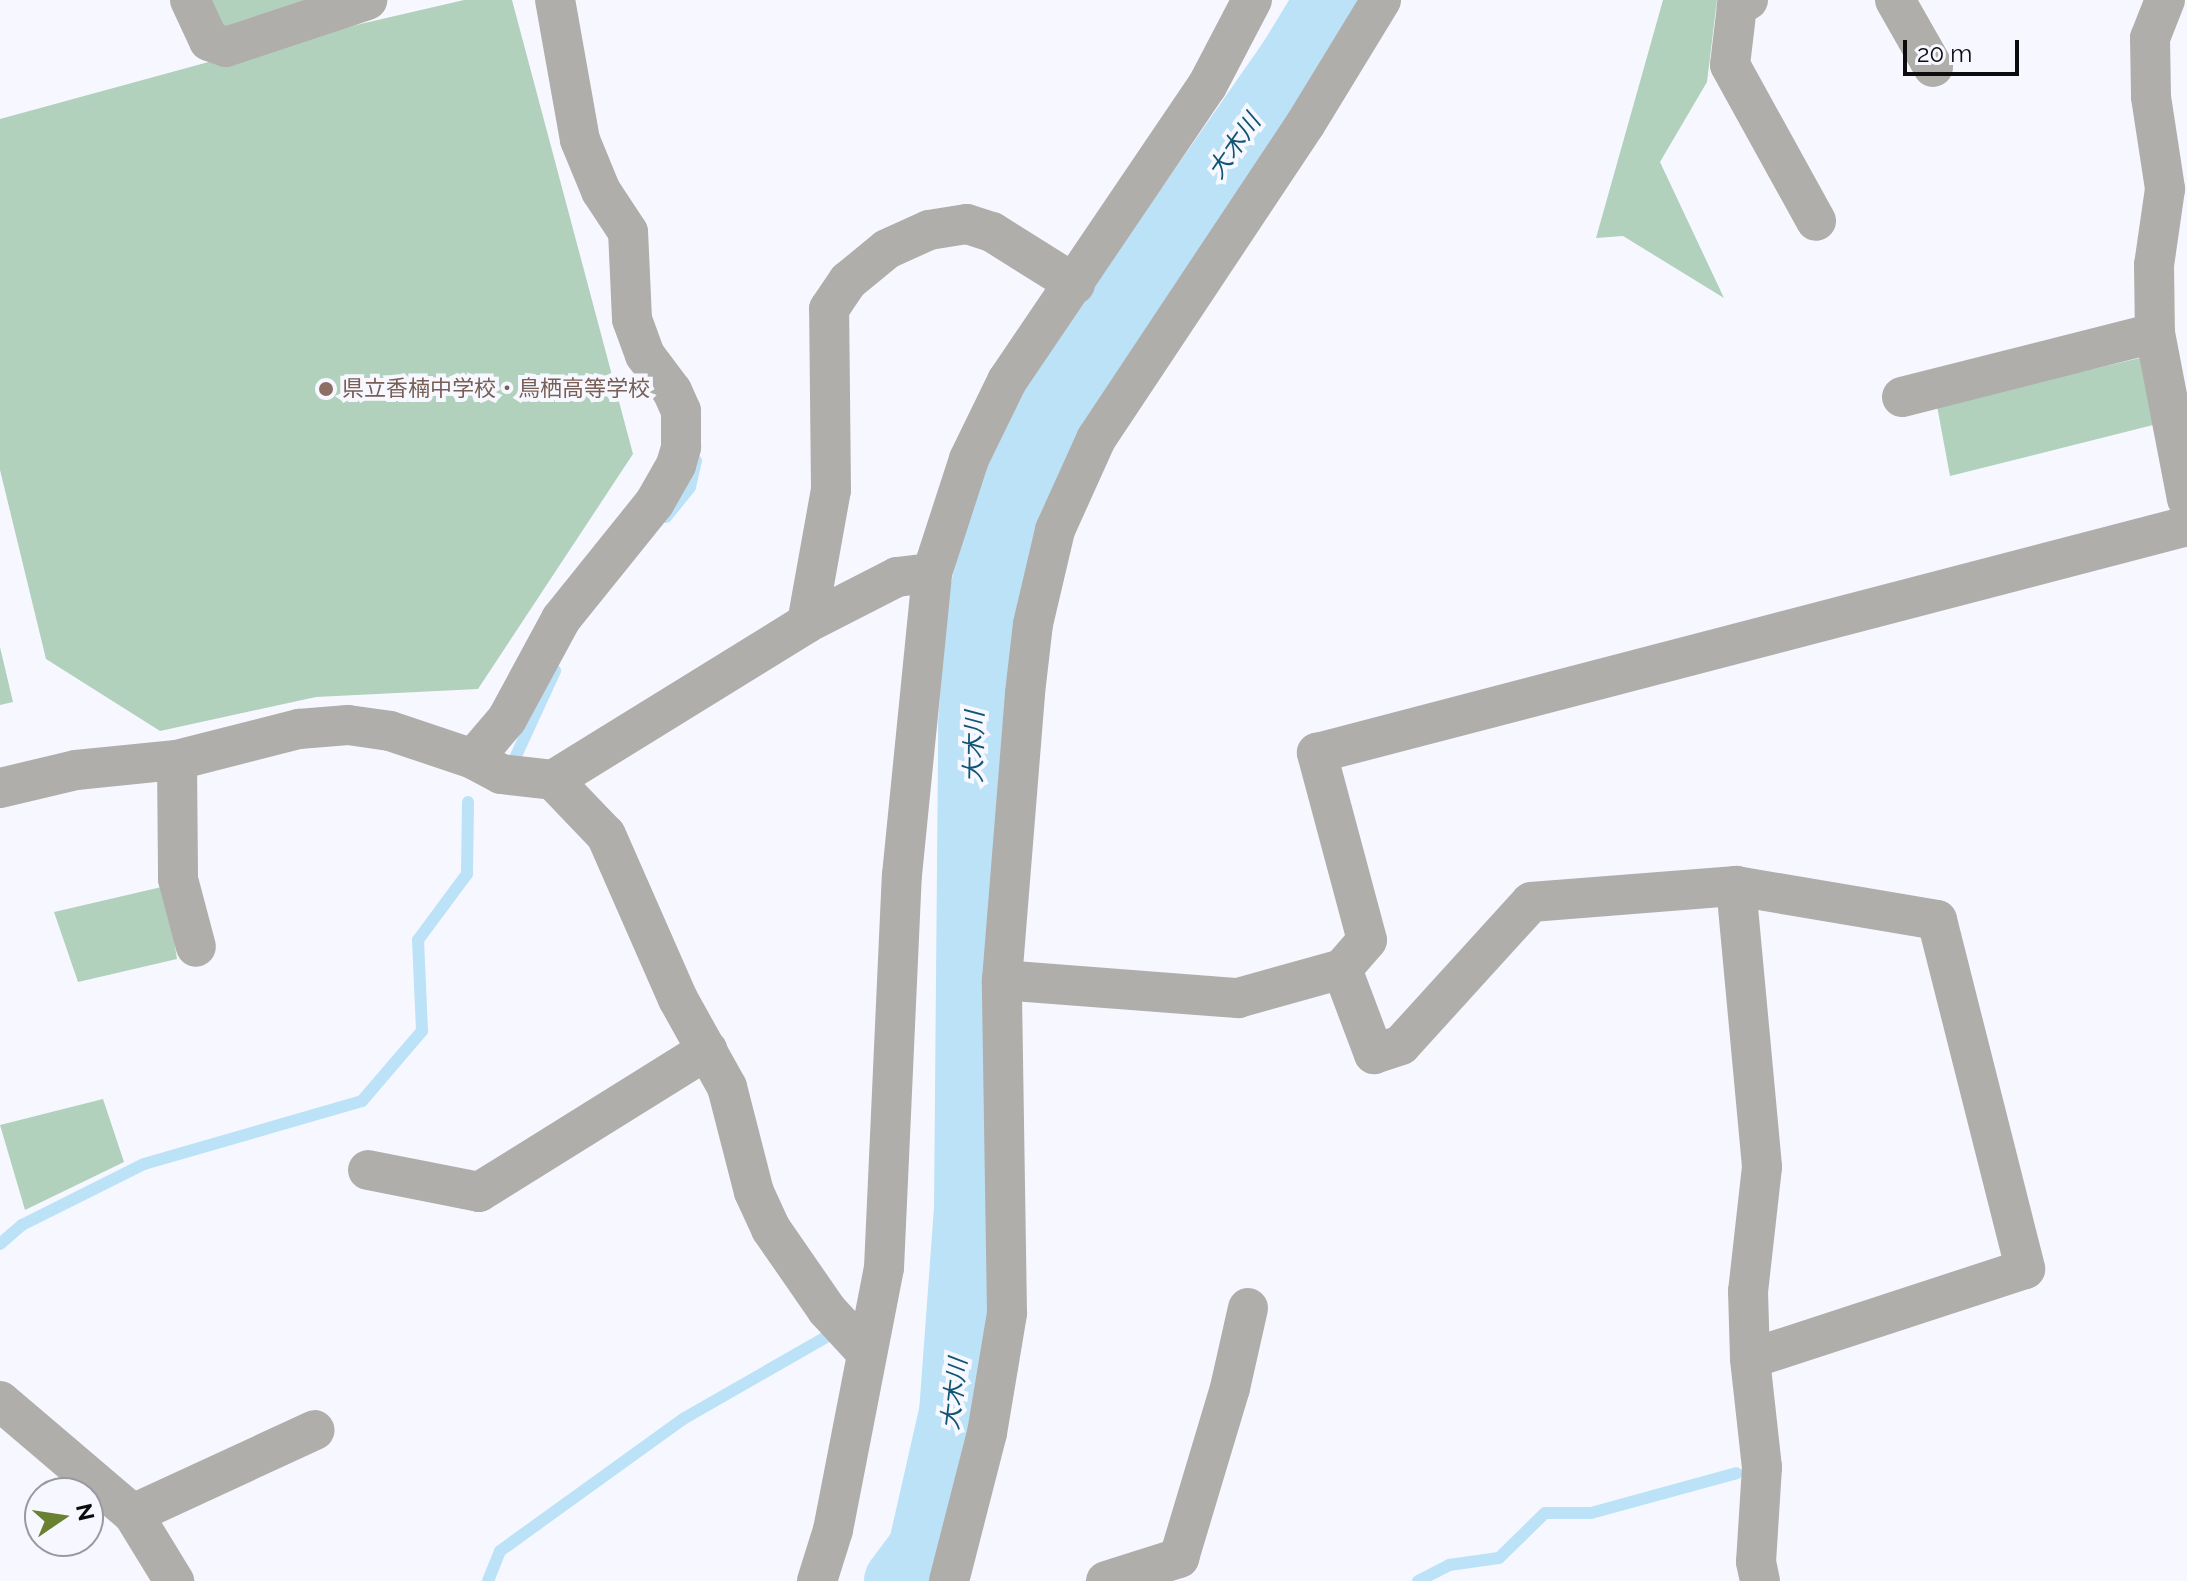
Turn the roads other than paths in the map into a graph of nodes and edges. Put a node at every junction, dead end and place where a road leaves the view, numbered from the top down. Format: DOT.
graph roads {
  1 [pos="190,0"];
  2 [pos="367,0"];
  3 [pos="555,0"];
  4 [pos="1252,0"];
  5 [pos="1381,0"];
  6 [pos="1748,0"];
  7 [pos="1895,0"];
  8 [pos="2165,0"];
  9 [pos="1933,67"];
  10 [pos="1816,221"];
  11 [pos="1075,284"];
  12 [pos="2155,333"];
  13 [pos="1902,397"];
  14 [pos="2187,499"];
  15 [pos="2187,526"];
  16 [pos="932,573"];
  17 [pos="807,623"];
  18 [pos="473,759"];
  19 [pos="177,760"];
  20 [pos="553,780"];
  21 [pos="0,788"];
  22 [pos="1736,886"];
  23 [pos="196,947"];
  24 [pos="1342,969"];
  25 [pos="1002,980"];
  26 [pos="707,1050"];
  27 [pos="368,1170"];
  28 [pos="1248,1308"];
  29 [pos="865,1351"];
  30 [pos="1750,1359"];
  31 [pos="0,1401"];
  32 [pos="315,1430"];
  33 [pos="133,1514"];
  34 [pos="174,1581"];
  35 [pos="817,1581"];
  36 [pos="949,1581"];
  37 [pos="1106,1581"];
  38 [pos="1760,1581"];
  1 -- 2 [label="street"];
  3 -- 18 [label="street"];
  4 -- 11 [label="street"];
  5 -- 25 [label="street"];
  6 -- 10 [label="street"];
  7 -- 9 [label="street"];
  8 -- 12 [label="street"];
  11 -- 16 [label="street"];
  11 -- 17 [label="street"];
  12 -- 13 [label="street"];
  12 -- 14 [label="street"];
  15 -- 24 [label="street"];
  16 -- 17 [label="street"];
  16 -- 29 [label="street"];
  17 -- 20 [label="street"];
  18 -- 19 [label="street"];
  18 -- 20 [label="street"];
  19 -- 21 [label="street"];
  19 -- 23 [label="street"];
  20 -- 26 [label="street"];
  22 -- 24 [label="street"];
  22 -- 30 [label="street"];
  22 -- 30 [label="street"];
  24 -- 25 [label="street"];
  25 -- 36 [label="street"];
  26 -- 27 [label="street"];
  26 -- 29 [label="street"];
  28 -- 37 [label="street"];
  29 -- 35 [label="street"];
  30 -- 38 [label="street"];
  31 -- 33 [label="street"];
  32 -- 33 [label="street"];
  33 -- 34 [label="street"];
}
